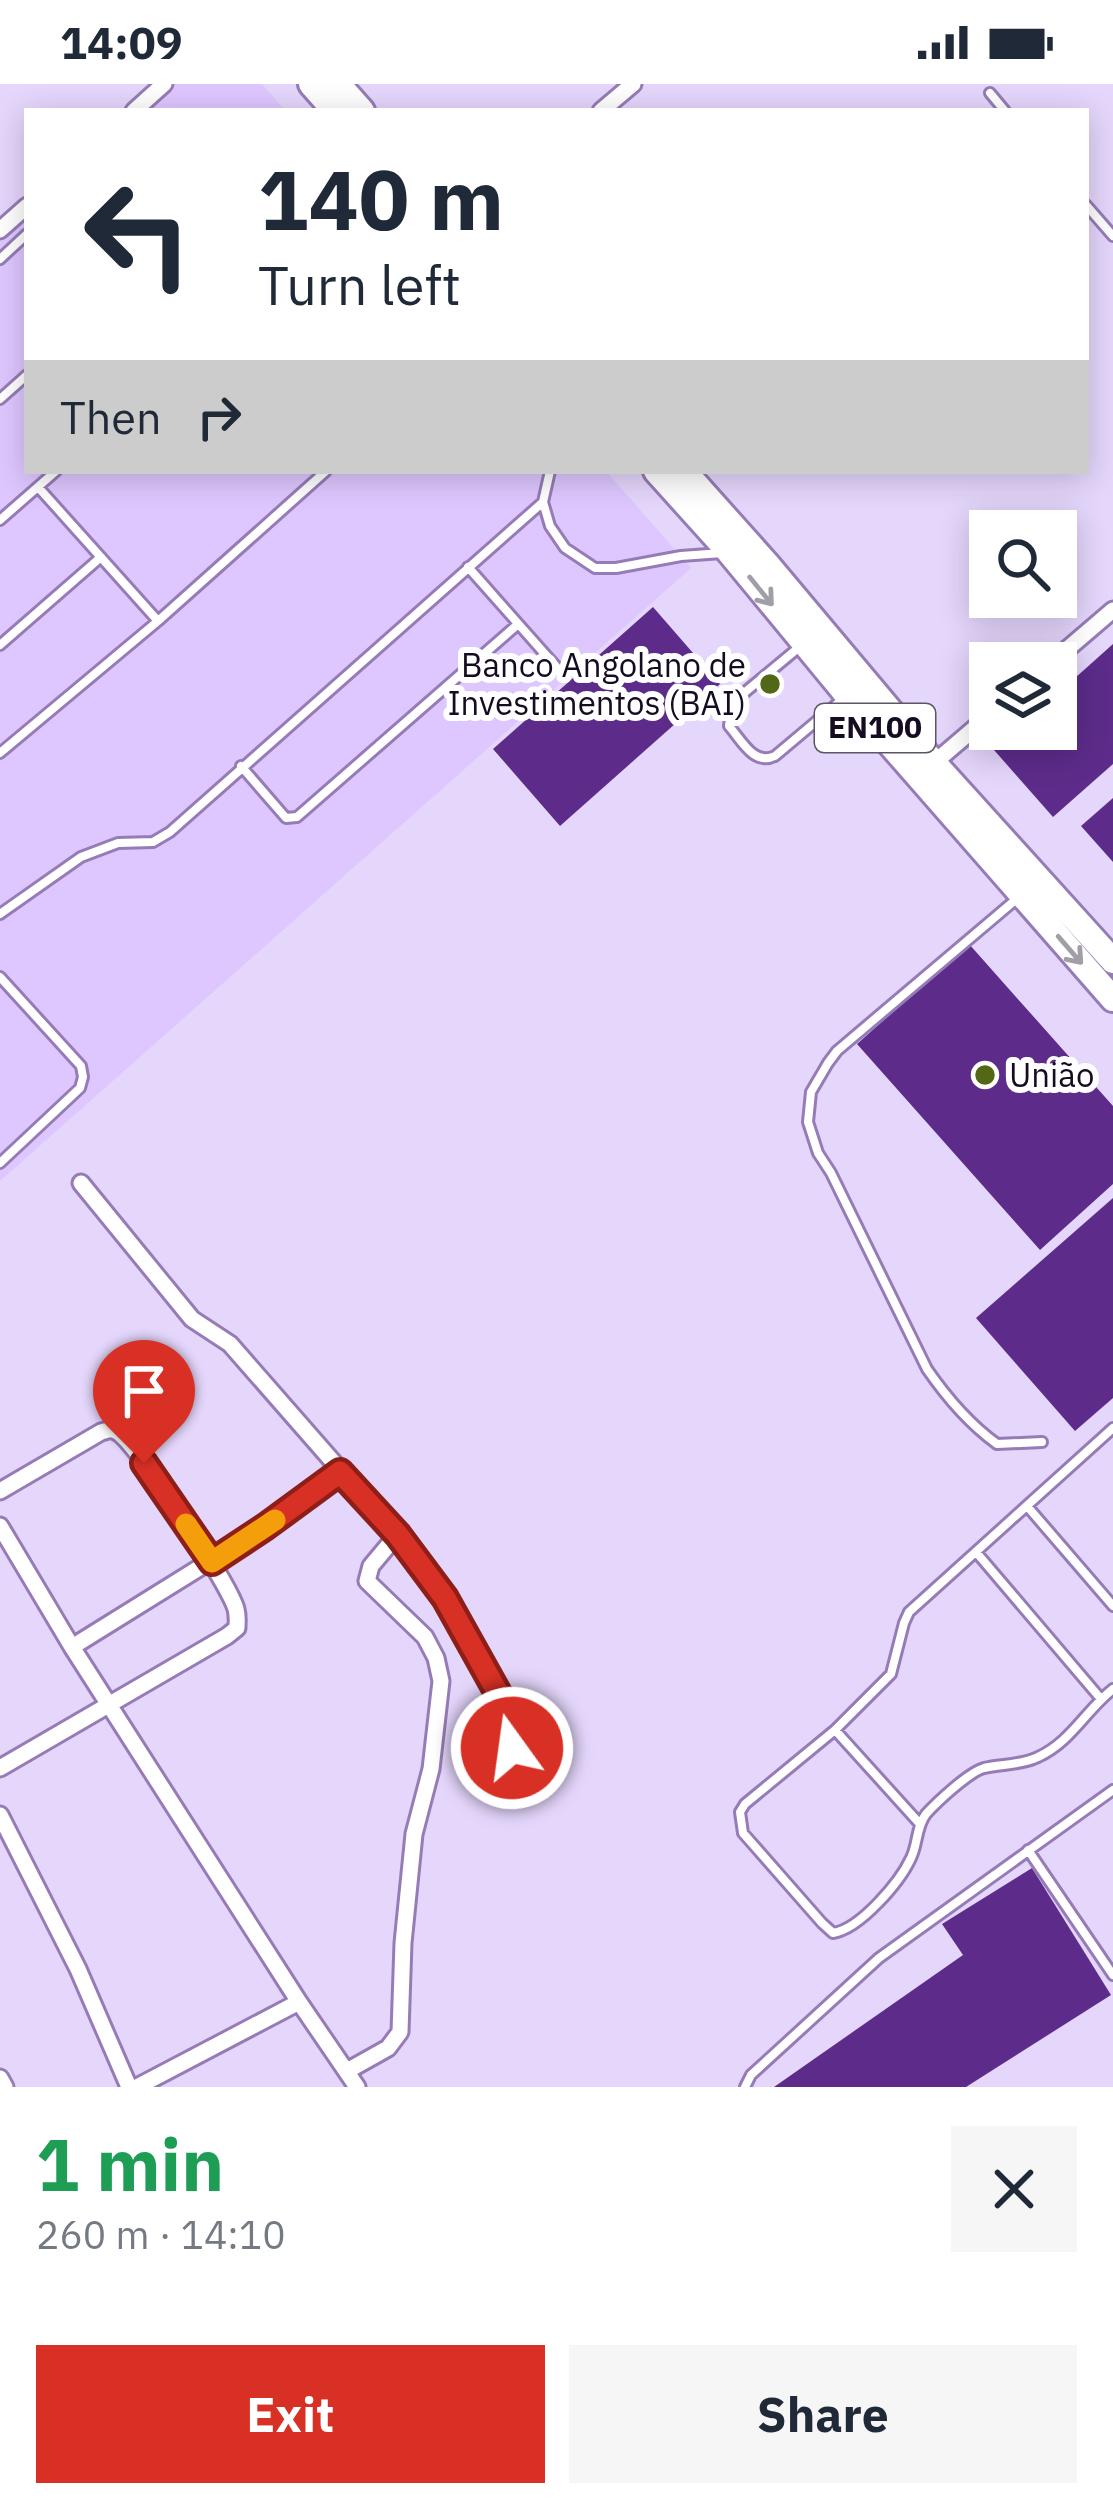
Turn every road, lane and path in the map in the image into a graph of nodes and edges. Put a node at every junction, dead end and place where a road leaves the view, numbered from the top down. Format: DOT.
graph roads {
  1 [pos="164,84"];
  2 [pos="311,84"];
  3 [pos="338,84"];
  4 [pos="633,84"];
  5 [pos="990,93"];
  6 [pos="137,108"];
  7 [pos="332,108"];
  8 [pos="359,108"];
  9 [pos="605,108"];
  10 [pos="1002,108"];
  11 [pos="1089,208"];
  12 [pos="24,209"];
  13 [pos="0,230"];
  14 [pos="1113,236"];
  15 [pos="24,237"];
  16 [pos="0,259"];
  17 [pos="24,377"];
  18 [pos="0,399"];
  19 [pos="53,474"];
  20 [pos="323,474"];
  21 [pos="549,474"];
  22 [pos="659,474"];
  23 [pos="687,474"];
  24 [pos="38,487"];
  25 [pos="543,502"];
  26 [pos="0,520"];
  27 [pos="730,553"];
  28 [pos="100,557"];
  29 [pos="467,567"];
  30 [pos="1113,610"];
  31 [pos="158,621"];
  32 [pos="517,625"];
  33 [pos="1076,642"];
  34 [pos="804,644"];
  35 [pos="0,645"];
  36 [pos="560,671"];
  37 [pos="847,695"];
  38 [pos="969,734"];
  39 [pos="0,752"];
  40 [pos="934,764"];
  41 [pos="241,766"];
  42 [pos="1022,894"];
  43 [pos="0,914"];
  44 [pos="1113,961"];
  45 [pos="0,977"];
  46 [pos="1113,999"];
  47 [pos="0,1163"];
  48 [pos="81,1184"];
  49 [pos="1113,1428"];
  50 [pos="1042,1442"];
  51 [pos="340,1472"];
  52 [pos="0,1491"];
  53 [pos="1028,1506"];
  54 [pos="0,1526"];
  55 [pos="398,1535"];
  56 [pos="976,1552"];
  57 [pos="212,1562"];
  58 [pos="1113,1606"];
  59 [pos="72,1647"];
  60 [pos="1113,1689"];
  61 [pos="1101,1699"];
  62 [pos="110,1703"];
  63 [pos="835,1730"];
  64 [pos="0,1768"];
  65 [pos="1113,1790"];
  66 [pos="502,1793"];
  67 [pos="0,1815"];
  68 [pos="920,1824"];
  69 [pos="1028,1850"];
  70 [pos="1113,1975"];
  71 [pos="299,2002"];
  72 [pos="347,2071"];
  73 [pos="0,2078"];
  74 [pos="5,2087"];
  75 [pos="133,2087"];
  76 [pos="357,2087"];
  77 [pos="746,2087"];
  1 -- 6 [label="street"];
  2 -- 7 [label="main road"];
  3 -- 8 [label="main road"];
  4 -- 9 [label="street"];
  5 -- 10 [label="lane"];
  11 -- 14 [label="lane"];
  12 -- 13 [label="street"];
  15 -- 16 [label="lane"];
  17 -- 18 [label="lane"];
  19 -- 24 [label="lane"];
  20 -- 31 [label="lane"];
  21 -- 25 [label="lane"];
  22 -- 27 [label="main road, EN100"];
  23 -- 40 [label="main road, EN100"];
  24 -- 26 [label="lane"];
  24 -- 28 [label="lane"];
  25 -- 27 [label="lane"];
  25 -- 29 [label="lane"];
  27 -- 34 [label="main road, EN100, one-way"];
  28 -- 31 [label="lane"];
  28 -- 35 [label="lane"];
  29 -- 32 [label="lane"];
  29 -- 41 [label="lane"];
  30 -- 33 [label="street"];
  31 -- 39 [label="lane"];
  32 -- 36 [label="lane"];
  32 -- 41 [label="lane"];
  34 -- 37 [label="main road, EN100"];
  34 -- 37 [label="lane"];
  37 -- 42 [label="main road, EN100"];
  38 -- 40 [label="street"];
  40 -- 44 [label="main road, EN100"];
  41 -- 43 [label="lane"];
  42 -- 46 [label="main road, EN100, one-way"];
  42 -- 50 [label="lane"];
  45 -- 47 [label="lane"];
  48 -- 51 [label="street"];
  49 -- 53 [label="lane"];
  51 -- 55 [label="street"];
  51 -- 57 [label="street"];
  52 -- 57 [label="street"];
  53 -- 56 [label="lane"];
  53 -- 58 [label="lane"];
  54 -- 59 [label="street"];
  55 -- 66 [label="street"];
  55 -- 72 [label="street"];
  56 -- 61 [label="lane"];
  56 -- 63 [label="lane"];
  57 -- 59 [label="street"];
  57 -- 62 [label="street"];
  59 -- 62 [label="street"];
  60 -- 61 [label="lane"];
  61 -- 68 [label="lane"];
  62 -- 64 [label="street"];
  62 -- 71 [label="street"];
  63 -- 68 [label="lane"];
  63 -- 68 [label="lane"];
  65 -- 69 [label="lane"];
  67 -- 75 [label="street"];
  69 -- 70 [label="lane"];
  69 -- 77 [label="lane"];
  71 -- 72 [label="street"];
  71 -- 75 [label="street"];
  72 -- 76 [label="street"];
  73 -- 74 [label="street"];
}
